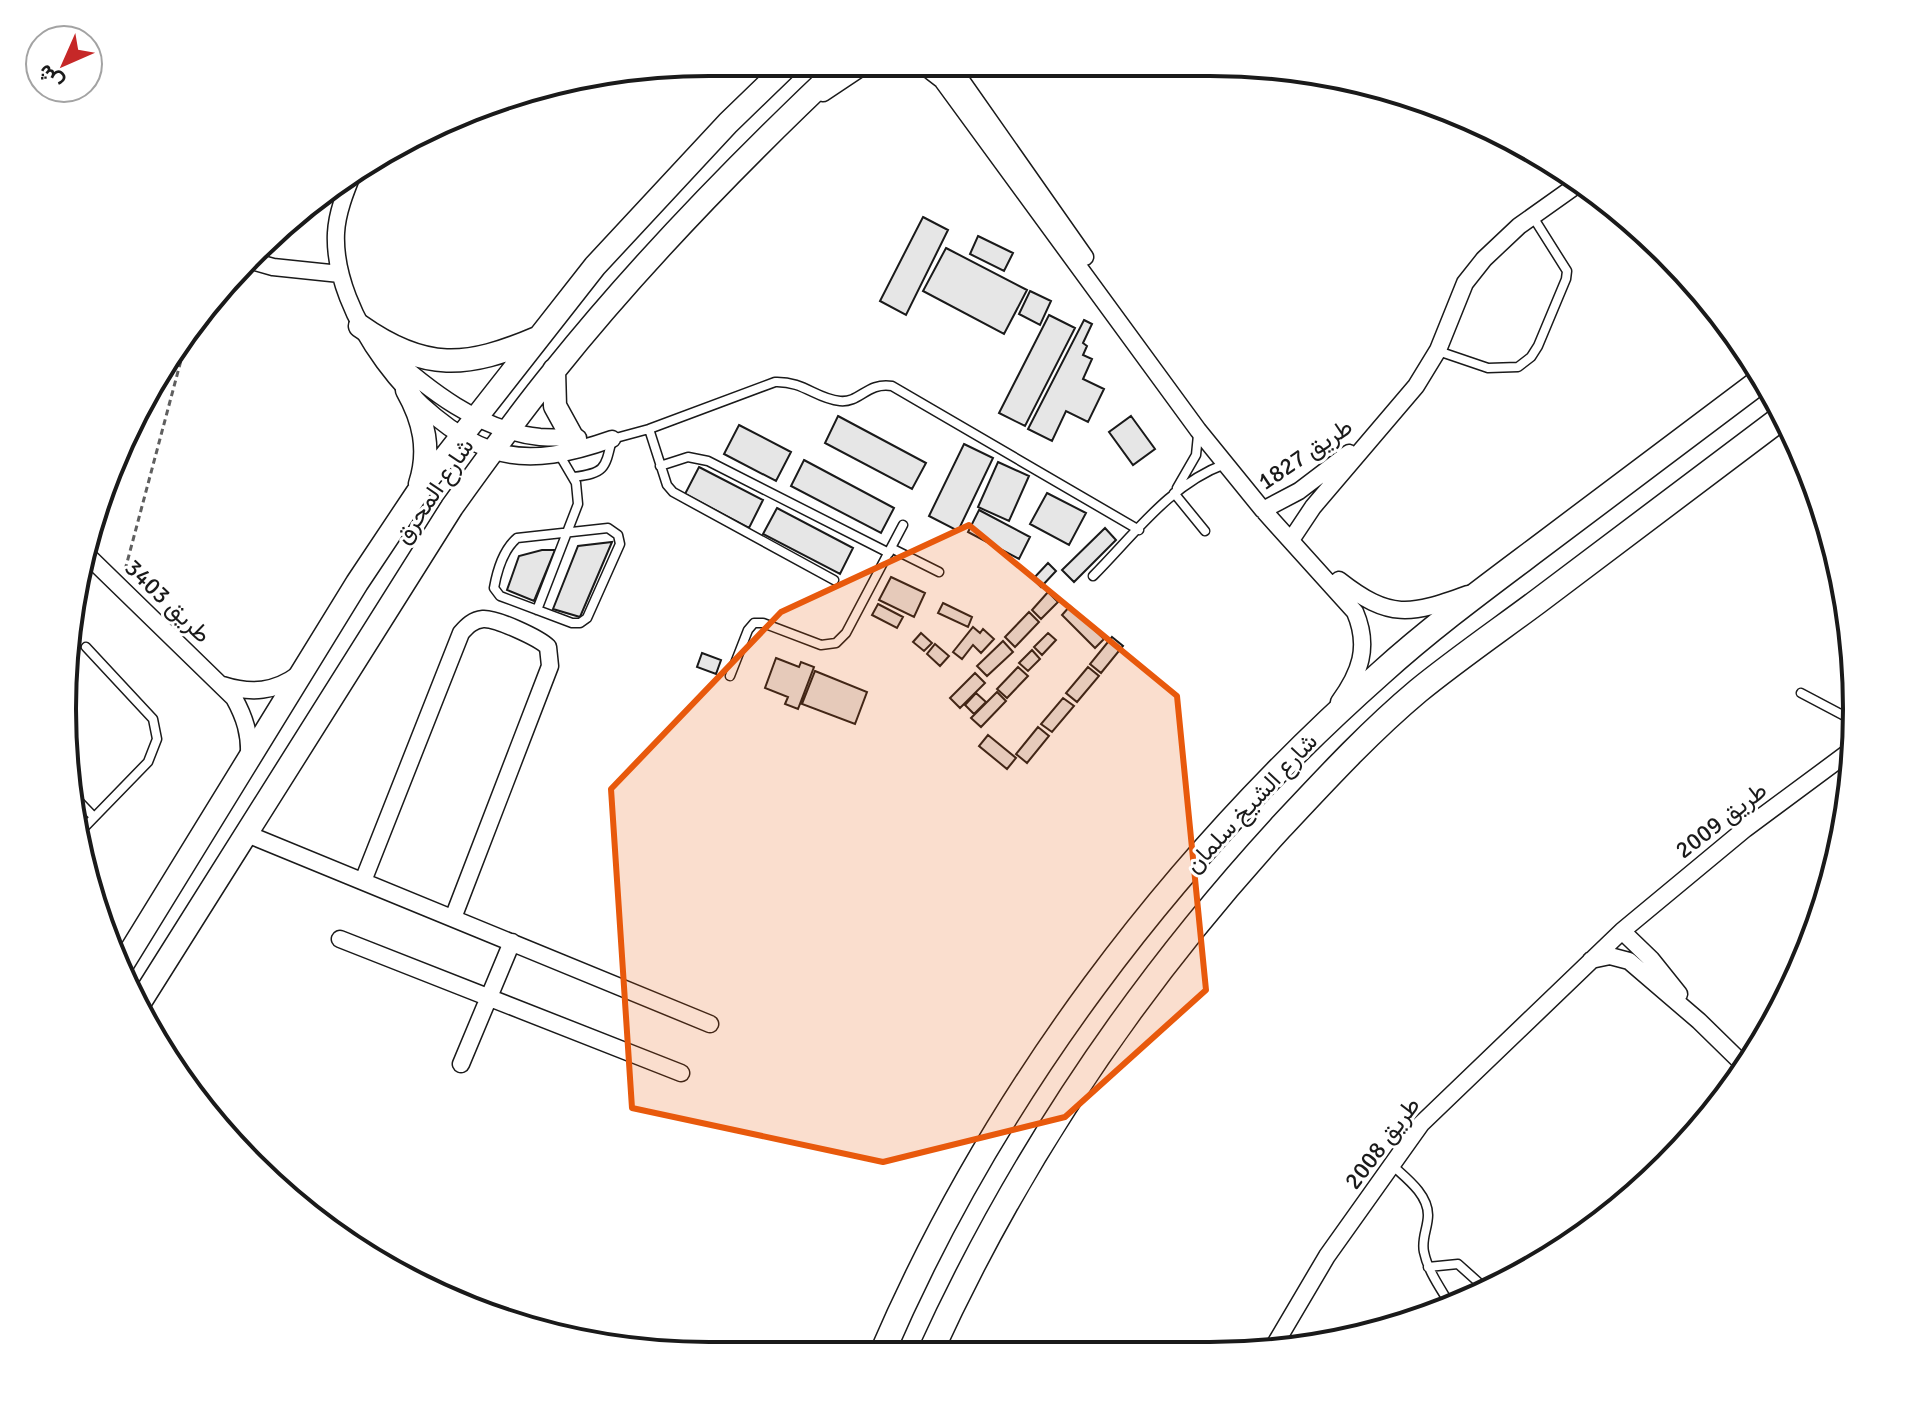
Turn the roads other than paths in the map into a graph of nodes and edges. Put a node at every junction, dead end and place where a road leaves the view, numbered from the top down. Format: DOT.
graph roads {
  1 [pos="777,76"];
  2 [pos="830,76"];
  3 [pos="849,76"];
  4 [pos="935,76"];
  5 [pos="958,76"];
  6 [pos="782,121"];
  7 [pos="1571,189"];
  8 [pos="345,192"];
  9 [pos="1533,217"];
  10 [pos="259,263"];
  11 [pos="340,274"];
  12 [pos="360,326"];
  13 [pos="539,337"];
  14 [pos="1438,350"];
  15 [pos="554,370"];
  16 [pos="1754,386"];
  17 [pos="407,390"];
  18 [pos="1775,423"];
  19 [pos="469,426"];
  20 [pos="649,429"];
  21 [pos="508,430"];
  22 [pos="1198,430"];
  23 [pos="1374,437"];
  24 [pos="612,439"];
  25 [pos="566,446"];
  26 [pos="493,451"];
  27 [pos="1225,464"];
  28 [pos="660,466"];
  29 [pos="574,477"];
  30 [pos="417,493"];
  31 [pos="1174,493"];
  32 [pos="1266,508"];
  33 [pos="903,525"];
  34 [pos="1139,530"];
  35 [pos="1205,531"];
  36 [pos="568,533"];
  37 [pos="1293,536"];
  38 [pos="890,550"];
  39 [pos="94,562"];
  40 [pos="939,572"];
  41 [pos="1093,576"];
  42 [pos="834,580"];
  43 [pos="1485,588"];
  44 [pos="537,610"];
  45 [pos="86,647"];
  46 [pos="305,669"];
  47 [pos="730,676"];
  48 [pos="218,684"];
  49 [pos="1801,693"];
  50 [pos="1843,715"];
  51 [pos="1315,733"];
  52 [pos="249,758"];
  53 [pos="1841,758"];
  54 [pos="234,784"];
  55 [pos="83,806"];
  56 [pos="94,817"];
  57 [pos="87,825"];
  58 [pos="247,834"];
  59 [pos="363,881"];
  60 [pos="453,918"];
  61 [pos="1622,931"];
  62 [pos="340,939"];
  63 [pos="512,942"];
  64 [pos="127,957"];
  65 [pos="1591,960"];
  66 [pos="144,995"];
  67 [pos="489,997"];
  68 [pos="1699,1021"];
  69 [pos="710,1024"];
  70 [pos="1737,1059"];
  71 [pos="461,1064"];
  72 [pos="681,1073"];
  73 [pos="1392,1165"];
  74 [pos="1428,1267"];
  75 [pos="1478,1282"];
  76 [pos="1445,1296"];
  77 [pos="1281,1338"];
  78 [pos="887,1342"];
  79 [pos="935,1342"];
  1 -- 13 [label="main road, شارع المحرق"];
  2 -- 6 [label="main road, شارع المحرق"];
  3 -- 6 [label="street"];
  4 -- 22 [label="street"];
  5 -- 32 [label="street"];
  6 -- 15 [label="main road, شارع المحرق"];
  7 -- 9 [label="street, طريق 1827"];
  8 -- 11 [label="street"];
  9 -- 14 [label="street, طريق 1827"];
  9 -- 14 [label="lane"];
  10 -- 11 [label="street"];
  11 -- 12 [label="street"];
  12 -- 13 [label="main road"];
  12 -- 17 [label="street"];
  12 -- 19 [label="street"];
  13 -- 19 [label="main road, شارع المحرق"];
  14 -- 23 [label="street, طريق 1827"];
  15 -- 21 [label="main road, شارع المحرق"];
  15 -- 25 [label="main road"];
  16 -- 43 [label="main road, شارع الشيخ سلمان"];
  17 -- 19 [label="street"];
  17 -- 30 [label="main road"];
  18 -- 79 [label="main road, شارع الشيخ سلمان"];
  19 -- 21 [label="street"];
  19 -- 26 [label="street"];
  19 -- 30 [label="main road, شارع المحرق"];
  20 -- 24 [label="lane"];
  20 -- 28 [label="lane"];
  20 -- 34 [label="lane"];
  21 -- 25 [label="street"];
  21 -- 26 [label="main road, شارع المحرق"];
  22 -- 27 [label="street"];
  22 -- 31 [label="lane"];
  23 -- 32 [label="street, طريق 1827"];
  23 -- 37 [label="street, طريق 1827"];
  24 -- 25 [label="street"];
  24 -- 29 [label="lane"];
  25 -- 26 [label="street"];
  25 -- 29 [label="lane"];
  26 -- 58 [label="main road, شارع المحرق"];
  27 -- 31 [label="lane"];
  27 -- 32 [label="street"];
  28 -- 38 [label="lane"];
  28 -- 42 [label="lane"];
  29 -- 36 [label="lane"];
  30 -- 46 [label="main road, شارع المحرق"];
  31 -- 34 [label="lane"];
  31 -- 35 [label="lane"];
  32 -- 37 [label="street"];
  33 -- 38 [label="lane"];
  34 -- 41 [label="lane"];
  36 -- 44 [label="lane"];
  36 -- 44 [label="lane"];
  36 -- 44 [label="lane"];
  37 -- 43 [label="street"];
  37 -- 51 [label="street"];
  38 -- 40 [label="lane"];
  38 -- 47 [label="lane"];
  39 -- 48 [label="street, طريق 3403"];
  43 -- 51 [label="main road, شارع الشيخ سلمان"];
  45 -- 56 [label="lane"];
  46 -- 48 [label="street"];
  46 -- 52 [label="main road, شارع المحرق"];
  48 -- 52 [label="street, طريق 3403"];
  49 -- 50 [label="lane"];
  51 -- 78 [label="main road, شارع الشيخ سلمان"];
  52 -- 54 [label="main road, شارع المحرق"];
  53 -- 61 [label="street, طريق 2009"];
  54 -- 58 [label="main road"];
  54 -- 64 [label="main road, شارع المحرق"];
  55 -- 56 [label="lane"];
  56 -- 57 [label="lane"];
  58 -- 59 [label="street"];
  58 -- 66 [label="main road, شارع المحرق"];
  59 -- 60 [label="street"];
  59 -- 60 [label="street"];
  60 -- 63 [label="street"];
  61 -- 65 [label="street, طريق 2009"];
  61 -- 68 [label="street"];
  62 -- 67 [label="street"];
  63 -- 67 [label="street"];
  63 -- 69 [label="street"];
  65 -- 68 [label="street"];
  65 -- 73 [label="street, طريق 2008"];
  67 -- 71 [label="street"];
  67 -- 72 [label="street"];
  68 -- 70 [label="street"];
  73 -- 74 [label="lane"];
  73 -- 77 [label="street, طريق 2008"];
  74 -- 75 [label="lane"];
  74 -- 76 [label="lane"];
}
